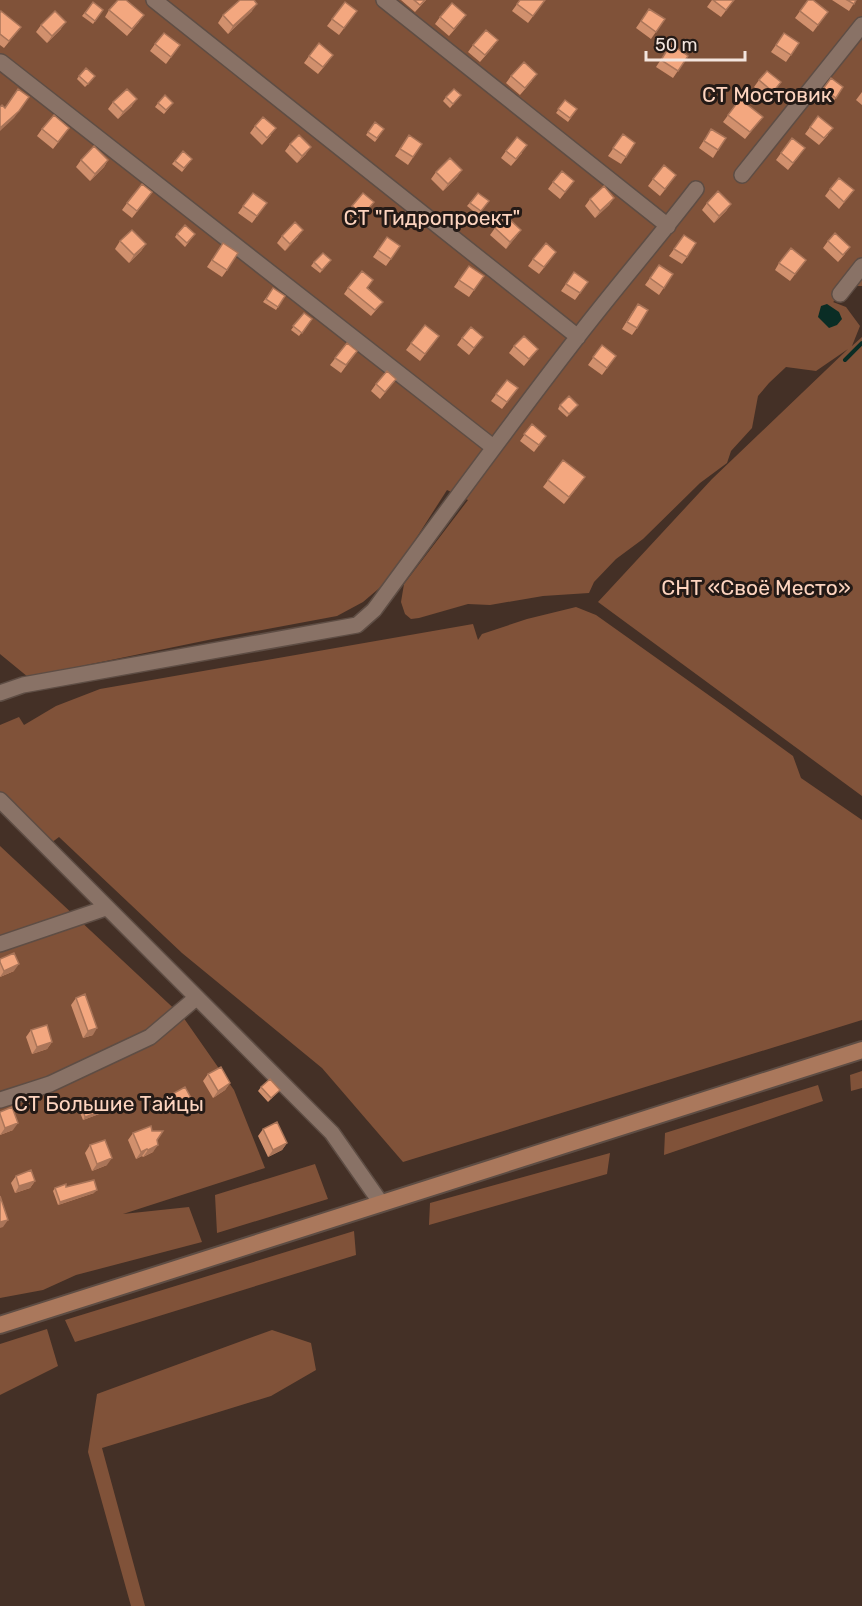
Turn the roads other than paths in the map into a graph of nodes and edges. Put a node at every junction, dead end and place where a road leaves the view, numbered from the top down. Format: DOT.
graph roads {
  1 [pos="154,0"];
  2 [pos="384,0"];
  3 [pos="862,25"];
  4 [pos="1,62"];
  5 [pos="742,175"];
  6 [pos="696,189"];
  7 [pos="668,226"];
  8 [pos="862,266"];
  9 [pos="840,294"];
  10 [pos="578,337"];
  11 [pos="493,447"];
  12 [pos="0,693"];
  13 [pos="0,800"];
  14 [pos="106,908"];
  15 [pos="0,944"];
  16 [pos="196,998"];
  17 [pos="862,1050"];
  18 [pos="0,1100"];
  19 [pos="381,1203"];
  20 [pos="0,1325"];
  1 -- 10 [label="street"];
  2 -- 7 [label="street"];
  3 -- 5 [label="street"];
  4 -- 11 [label="street"];
  6 -- 7 [label="street"];
  7 -- 10 [label="street"];
  8 -- 9 [label="street"];
  10 -- 11 [label="street"];
  11 -- 12 [label="street"];
  13 -- 14 [label="street"];
  14 -- 15 [label="street"];
  14 -- 16 [label="street"];
  16 -- 18 [label="street"];
  16 -- 19 [label="street"];
  17 -- 19 [label="main road"];
  19 -- 20 [label="main road"];
}
